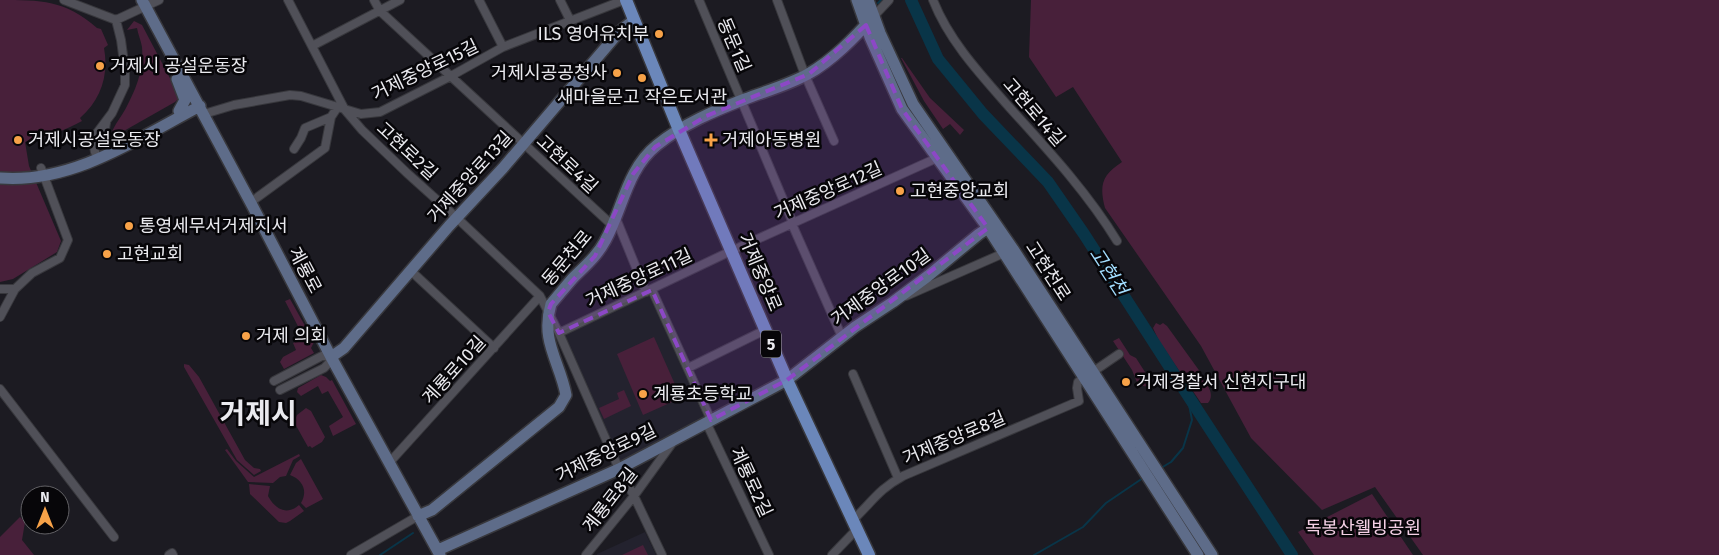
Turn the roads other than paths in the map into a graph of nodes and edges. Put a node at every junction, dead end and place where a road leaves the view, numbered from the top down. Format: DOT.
graph roads {
  1 [pos="64,0"];
  2 [pos="159,0"];
  3 [pos="288,0"];
  4 [pos="374,0"];
  5 [pos="400,0"];
  6 [pos="479,0"];
  7 [pos="560,0"];
  8 [pos="625,0"];
  9 [pos="699,0"];
  10 [pos="777,0"];
  11 [pos="856,0"];
  12 [pos="868,0"];
  13 [pos="889,0"];
  14 [pos="933,0"];
  15 [pos="144,3"];
  16 [pos="380,12"];
  17 [pos="876,14"];
  18 [pos="116,20"];
  19 [pos="570,20"];
  20 [pos="634,20"];
  21 [pos="866,25"];
  22 [pos="160,34"];
  23 [pos="312,46"];
  24 [pos="504,47"];
  25 [pos="805,75"];
  26 [pos="451,76"];
  27 [pos="741,101"];
  28 [pos="336,108"];
  29 [pos="345,110"];
  30 [pos="202,111"];
  31 [pos="180,113"];
  32 [pos="331,117"];
  33 [pos="107,121"];
  34 [pos="679,130"];
  35 [pos="834,141"];
  36 [pos="114,144"];
  37 [pos="523,144"];
  38 [pos="294,148"];
  39 [pos="96,152"];
  40 [pos="937,158"];
  41 [pos="0,171"];
  42 [pos="43,171"];
  43 [pos="0,178"];
  44 [pos="251,202"];
  45 [pos="457,218"];
  46 [pos="613,221"];
  47 [pos="793,223"];
  48 [pos="992,226"];
  49 [pos="1117,241"];
  50 [pos="731,250"];
  51 [pos="1004,253"];
  52 [pos="411,271"];
  53 [pos="0,289"];
  54 [pos="15,289"];
  55 [pos="649,291"];
  56 [pos="540,296"];
  57 [pos="893,302"];
  58 [pos="548,312"];
  59 [pos="0,317"];
  60 [pos="765,330"];
  61 [pos="559,332"];
  62 [pos="842,337"];
  63 [pos="494,348"];
  64 [pos="1119,354"];
  65 [pos="331,357"];
  66 [pos="688,368"];
  67 [pos="853,374"];
  68 [pos="1088,375"];
  69 [pos="274,380"];
  70 [pos="787,380"];
  71 [pos="0,389"];
  72 [pos="280,390"];
  73 [pos="709,421"];
  74 [pos="676,439"];
  75 [pos="389,464"];
  76 [pos="619,469"];
  77 [pos="1152,473"];
  78 [pos="898,478"];
  79 [pos="634,496"];
  80 [pos="418,516"];
  81 [pos="855,525"];
  82 [pos="114,537"];
  83 [pos="439,553"];
  84 [pos="351,555"];
  85 [pos="586,555"];
  86 [pos="662,555"];
  87 [pos="770,555"];
  88 [pos="832,555"];
  89 [pos="869,555"];
  90 [pos="1198,555"];
  91 [pos="1212,555"];
  1 -- 18 [label="street"];
  2 -- 15 [label="street"];
  3 -- 23 [label="street, 고현로2길"];
  4 -- 16 [label="street, 고현로4길"];
  5 -- 16 [label="street"];
  6 -- 24 [label="street"];
  7 -- 19 [label="street"];
  8 -- 19 [label="street, 거제중앙로15길"];
  8 -- 20 [label="main road, 거제중앙로 / 5"];
  9 -- 27 [label="street, 동문1길"];
  10 -- 25 [label="street"];
  11 -- 21 [label="street, 고현천로"];
  12 -- 17 [label="street, 고현천로"];
  13 -- 17 [label="street"];
  14 -- 49 [label="street, 고현로14길"];
  15 -- 18 [label="street"];
  15 -- 22 [label="street, 계룡로"];
  16 -- 23 [label="street"];
  16 -- 26 [label="street, 고현로4길"];
  17 -- 21 [label="street, 동문천로"];
  17 -- 48 [label="street, 고현천로"];
  18 -- 33 [label="street"];
  19 -- 24 [label="street, 거제중앙로15길"];
  20 -- 34 [label="main road, 거제중앙로 / 5"];
  20 -- 37 [label="street, 거제중앙로13길"];
  21 -- 25 [label="street, 동문천로"];
  21 -- 40 [label="street, 고현천로"];
  22 -- 30 [label="street, 계룡로"];
  22 -- 31 [label="street"];
  23 -- 29 [label="street, 고현로2길"];
  24 -- 26 [label="street, 거제중앙로15길"];
  25 -- 27 [label="street, 동문천로"];
  25 -- 35 [label="street"];
  26 -- 29 [label="street, 거제중앙로15길"];
  26 -- 37 [label="street, 고현로4길"];
  27 -- 34 [label="street, 동문천로"];
  27 -- 47 [label="street"];
  28 -- 29 [label="street, 거제중앙로15길"];
  28 -- 30 [label="street, 거제중앙로15길"];
  28 -- 32 [label="street"];
  29 -- 45 [label="street, 고현로2길"];
  30 -- 31 [label="street"];
  30 -- 31 [label="street"];
  30 -- 44 [label="street, 계룡로"];
  31 -- 36 [label="street"];
  31 -- 42 [label="street"];
  32 -- 38 [label="street"];
  32 -- 44 [label="street"];
  33 -- 36 [label="street"];
  33 -- 39 [label="street"];
  34 -- 46 [label="street, 동문천로"];
  34 -- 50 [label="main road, 거제중앙로 / 5"];
  36 -- 39 [label="street"];
  37 -- 45 [label="street, 거제중앙로13길"];
  37 -- 46 [label="street, 고현로4길"];
  39 -- 42 [label="street"];
  40 -- 47 [label="street, 거제중앙로12길"];
  40 -- 48 [label="street, 고현천로"];
  41 -- 42 [label="street"];
  42 -- 43 [label="street"];
  42 -- 54 [label="street"];
  44 -- 65 [label="street, 계룡로"];
  45 -- 52 [label="street, 거제중앙로13길"];
  45 -- 56 [label="street, 고현로2길"];
  46 -- 55 [label="street, 계룡로2길"];
  46 -- 58 [label="street, 동문천로"];
  47 -- 50 [label="street, 거제중앙로12길"];
  47 -- 62 [label="street"];
  48 -- 51 [label="street, 고현천로"];
  48 -- 57 [label="street, 거제중앙로10길"];
  48 -- 68 [label="street, 고현천로"];
  50 -- 55 [label="street, 거제중앙로11길"];
  50 -- 60 [label="main road, 거제중앙로 / 5"];
  51 -- 57 [label="street"];
  51 -- 68 [label="street, 고현천로"];
  52 -- 63 [label="street"];
  52 -- 65 [label="street, 거제중앙로13길"];
  53 -- 54 [label="street"];
  54 -- 59 [label="street"];
  55 -- 61 [label="street, 거제중앙로11길"];
  55 -- 66 [label="street, 계룡로2길"];
  56 -- 58 [label="street"];
  56 -- 63 [label="street, 계룡로10길"];
  57 -- 62 [label="street, 거제중앙로10길"];
  58 -- 61 [label="street"];
  58 -- 80 [label="street, 동문천로"];
  60 -- 66 [label="street"];
  60 -- 70 [label="main road, 거제중앙로 / 5"];
  61 -- 76 [label="street"];
  62 -- 70 [label="street, 거제중앙로10길"];
  63 -- 75 [label="street, 계룡로10길"];
  64 -- 68 [label="street"];
  65 -- 69 [label="street"];
  65 -- 72 [label="street"];
  65 -- 75 [label="street, 계룡로"];
  66 -- 73 [label="street, 계룡로2길"];
  67 -- 78 [label="street"];
  68 -- 77 [label="street, 고현천로"];
  68 -- 78 [label="street, 거제중앙로8길"];
  70 -- 73 [label="street, 거제중앙로9길"];
  70 -- 81 [label="main road, 거제중앙로 / 5"];
  71 -- 82 [label="street"];
  73 -- 74 [label="street, 거제중앙로9길"];
  73 -- 87 [label="street, 계룡로2길"];
  74 -- 76 [label="street, 거제중앙로9길"];
  74 -- 79 [label="street, 계룡로8길"];
  75 -- 80 [label="street, 계룡로"];
  76 -- 79 [label="street"];
  76 -- 83 [label="street, 거제중앙로9길"];
  77 -- 90 [label="street, 고현천로"];
  77 -- 91 [label="street, 고현천로"];
  78 -- 81 [label="street, 거제중앙로8길"];
  79 -- 85 [label="street, 계룡로8길"];
  79 -- 86 [label="street"];
  80 -- 83 [label="street, 계룡로"];
  80 -- 84 [label="street"];
  81 -- 88 [label="street, 거제중앙로8길"];
  81 -- 89 [label="main road, 거제중앙로 / 5"];
}
